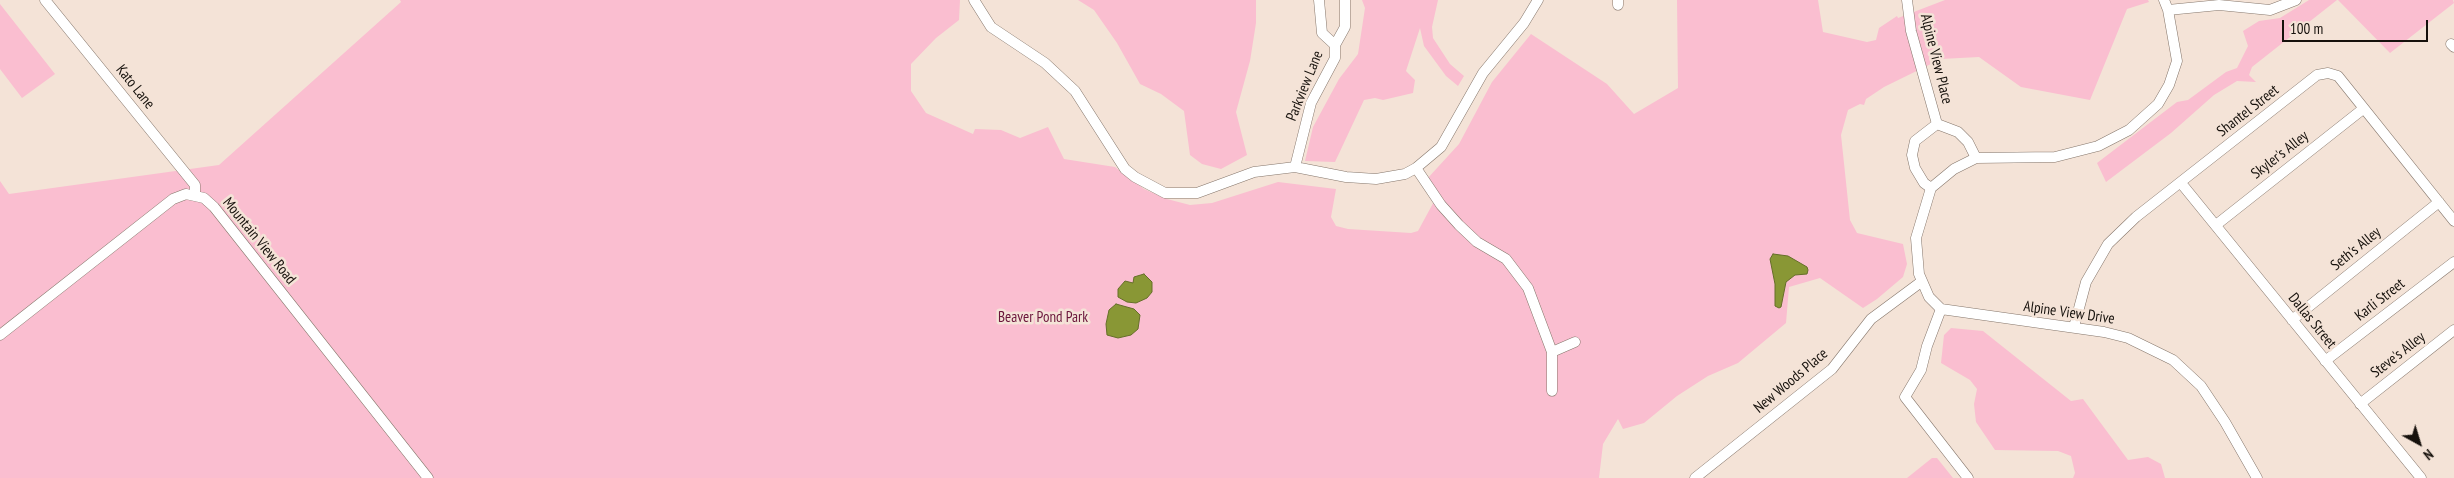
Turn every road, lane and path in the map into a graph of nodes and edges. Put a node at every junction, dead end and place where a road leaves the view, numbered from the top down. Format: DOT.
graph roads {
  1 [pos="45,0"];
  2 [pos="974,0"];
  3 [pos="1319,0"];
  4 [pos="1345,0"];
  5 [pos="1538,0"];
  6 [pos="1907,0"];
  7 [pos="2164,0"];
  8 [pos="2296,0"];
  9 [pos="2168,10"];
  10 [pos="1335,46"];
  11 [pos="2363,109"];
  12 [pos="1937,124"];
  13 [pos="1976,158"];
  14 [pos="1295,167"];
  15 [pos="1416,168"];
  16 [pos="2181,183"];
  17 [pos="1931,188"];
  18 [pos="195,195"];
  19 [pos="2439,202"];
  20 [pos="2454,221"];
  21 [pos="2216,225"];
  22 [pos="2454,262"];
  23 [pos="1921,282"];
  24 [pos="1941,309"];
  25 [pos="2292,320"];
  26 [pos="2074,327"];
  27 [pos="2454,330"];
  28 [pos="0,335"];
  29 [pos="1575,342"];
  30 [pos="1552,352"];
  31 [pos="2325,361"];
  32 [pos="1552,391"];
  33 [pos="2360,404"];
  34 [pos="428,478"];
  35 [pos="1695,478"];
  36 [pos="1968,478"];
  37 [pos="2257,478"];
  38 [pos="2420,478"];
  1 -- 18 [label="street, Kato Lane"];
  2 -- 14 [label="street"];
  3 -- 10 [label="street, Parkview Lane"];
  4 -- 10 [label="street, Parkview Lane"];
  5 -- 15 [label="street"];
  6 -- 12 [label="street, Alpine View Place"];
  7 -- 9 [label="street"];
  8 -- 9 [label="street"];
  9 -- 13 [label="street"];
  10 -- 14 [label="street, Parkview Lane"];
  11 -- 16 [label="street, Shantel Street"];
  11 -- 19 [label="street, Shantel Street"];
  11 -- 21 [label="street, Skyler's Alley"];
  12 -- 13 [label="street"];
  12 -- 17 [label="street"];
  13 -- 17 [label="street"];
  14 -- 15 [label="street"];
  15 -- 30 [label="street"];
  16 -- 21 [label="street, Dallas Street"];
  16 -- 26 [label="street, Shantel Street"];
  17 -- 23 [label="street"];
  18 -- 28 [label="street"];
  18 -- 34 [label="street, Mountain View Road"];
  19 -- 20 [label="street, Shantel Street"];
  19 -- 25 [label="street, Seth's Alley"];
  21 -- 25 [label="street, Dallas Street"];
  22 -- 31 [label="street, Karli Street"];
  23 -- 24 [label="street"];
  23 -- 35 [label="street, New Woods Place"];
  24 -- 26 [label="street, Alpine View Drive"];
  24 -- 36 [label="street"];
  25 -- 31 [label="street, Dallas Street"];
  26 -- 37 [label="street, Alpine View Drive"];
  27 -- 33 [label="street, Steve's Alley"];
  29 -- 30 [label="street"];
  30 -- 32 [label="street"];
  31 -- 33 [label="street, Dallas Street"];
  33 -- 38 [label="street, Dallas Street"];
}
